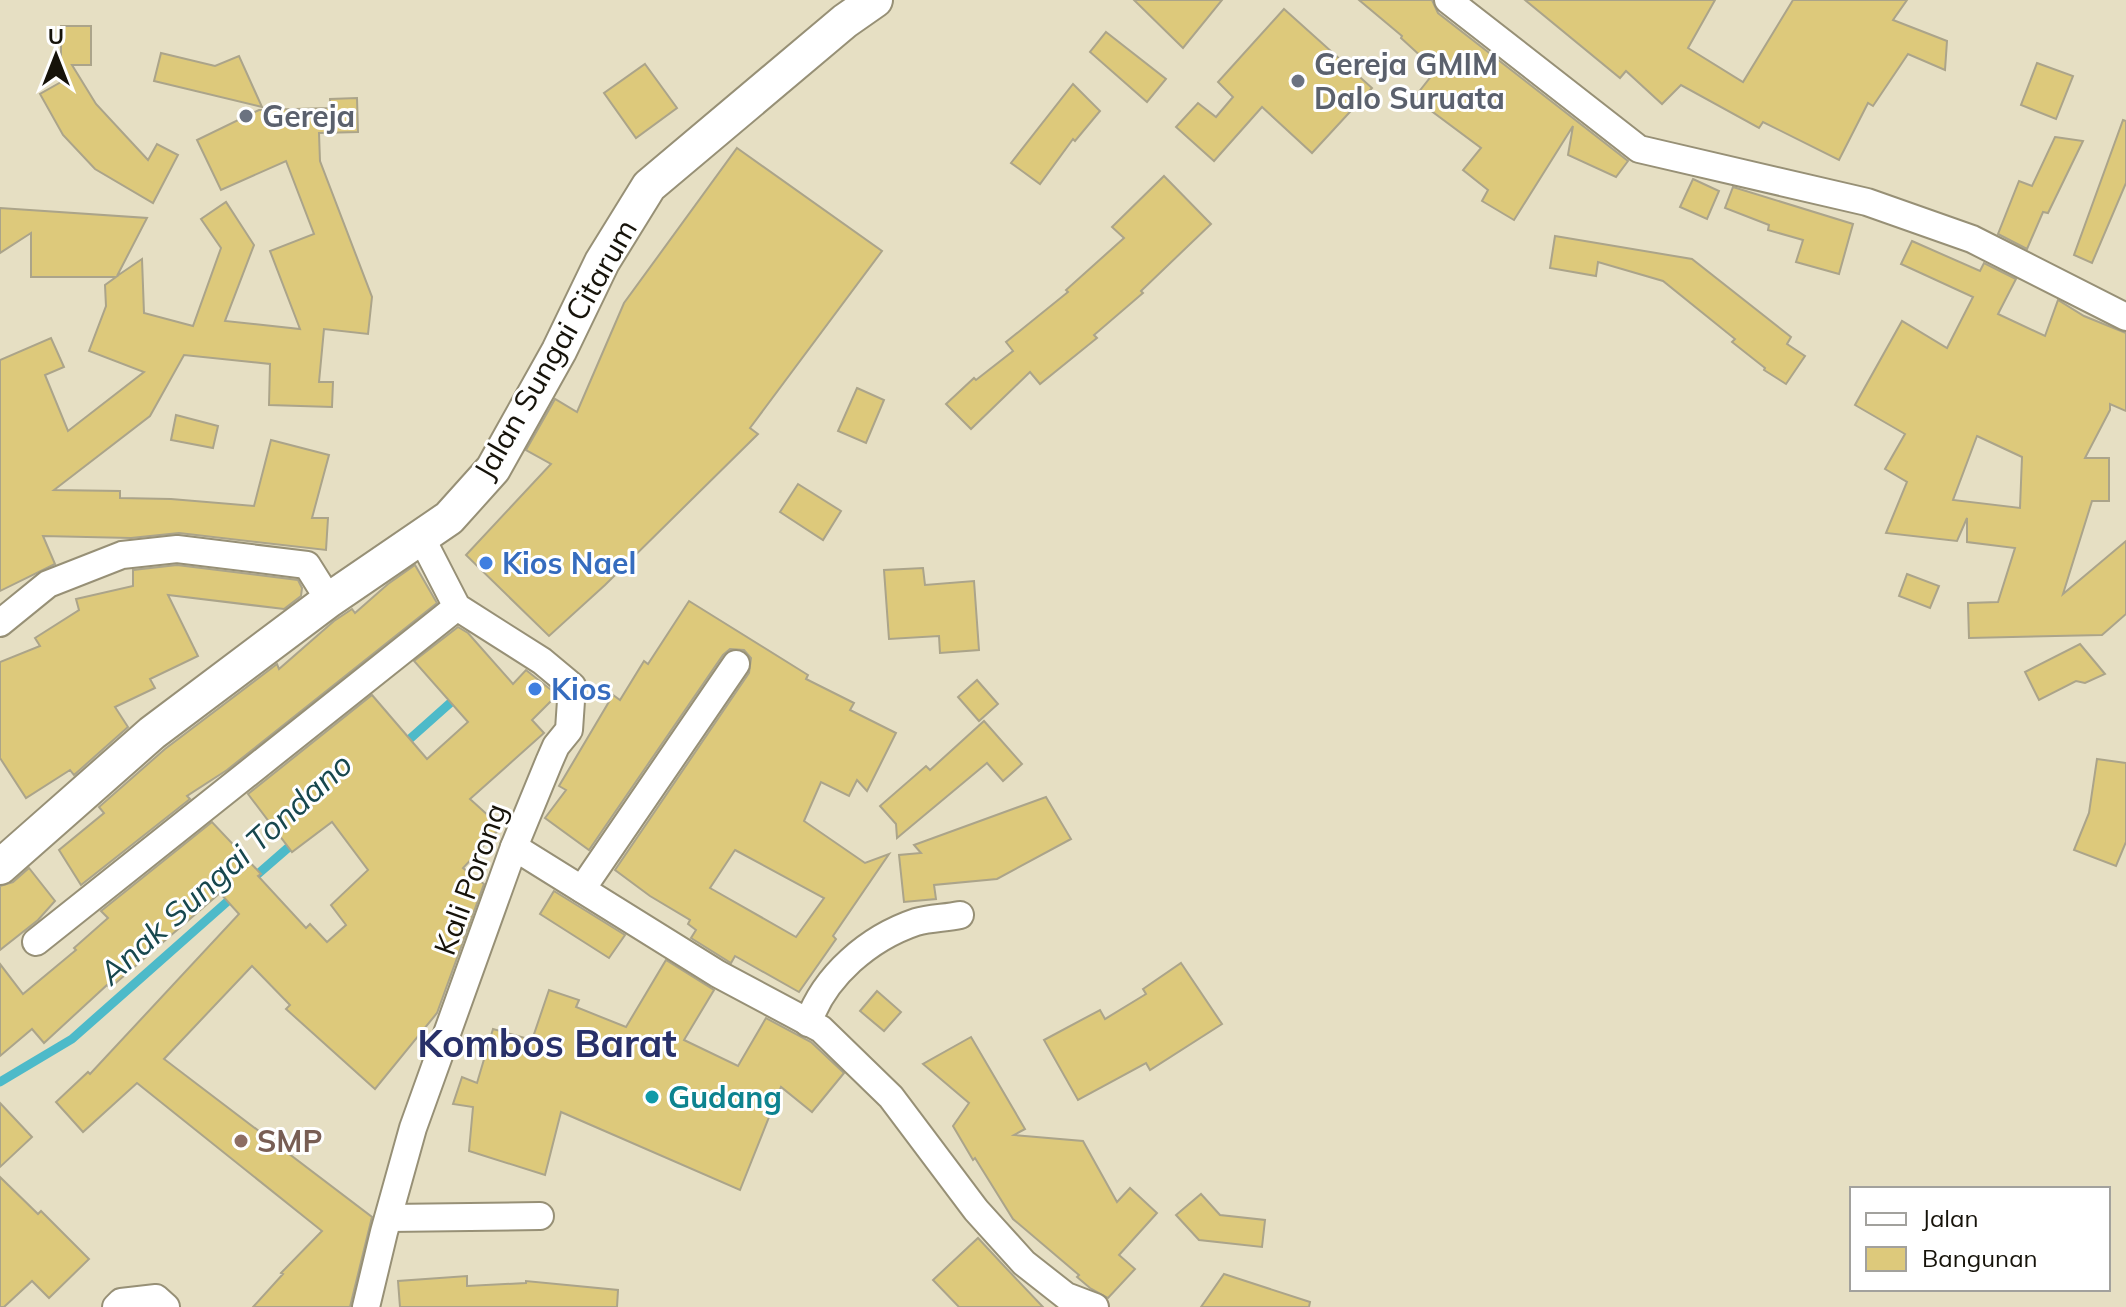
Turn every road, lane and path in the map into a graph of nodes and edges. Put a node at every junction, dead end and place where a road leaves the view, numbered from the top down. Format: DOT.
graph roads {
  1 [pos="875,0"];
  2 [pos="1448,0"];
  3 [pos="2126,317"];
  4 [pos="421,537"];
  5 [pos="329,600"];
  6 [pos="457,607"];
  7 [pos="1,619"];
  8 [pos="736,664"];
  9 [pos="514,847"];
  10 [pos="0,867"];
  11 [pos="582,889"];
  12 [pos="960,915"];
  13 [pos="36,942"];
  14 [pos="808,1023"];
  15 [pos="540,1216"];
  16 [pos="389,1218"];
  17 [pos="116,1307"];
  18 [pos="166,1307"];
  19 [pos="366,1307"];
  20 [pos="1095,1307"];
  1 -- 4 [label="street, Jalan Sungai Citarum"];
  2 -- 3 [label="street"];
  4 -- 5 [label="street, Jalan Sungai Citarum"];
  4 -- 6 [label="street"];
  5 -- 7 [label="street"];
  5 -- 10 [label="street, Jalan Sungai Citarum"];
  6 -- 9 [label="street, Kali Porong"];
  6 -- 13 [label="street"];
  8 -- 11 [label="street"];
  9 -- 11 [label="street"];
  9 -- 16 [label="street, Kali Porong"];
  11 -- 14 [label="street"];
  12 -- 14 [label="street"];
  14 -- 20 [label="street"];
  15 -- 16 [label="street"];
  16 -- 19 [label="street, Kali Porong"];
  17 -- 18 [label="street"];
}
